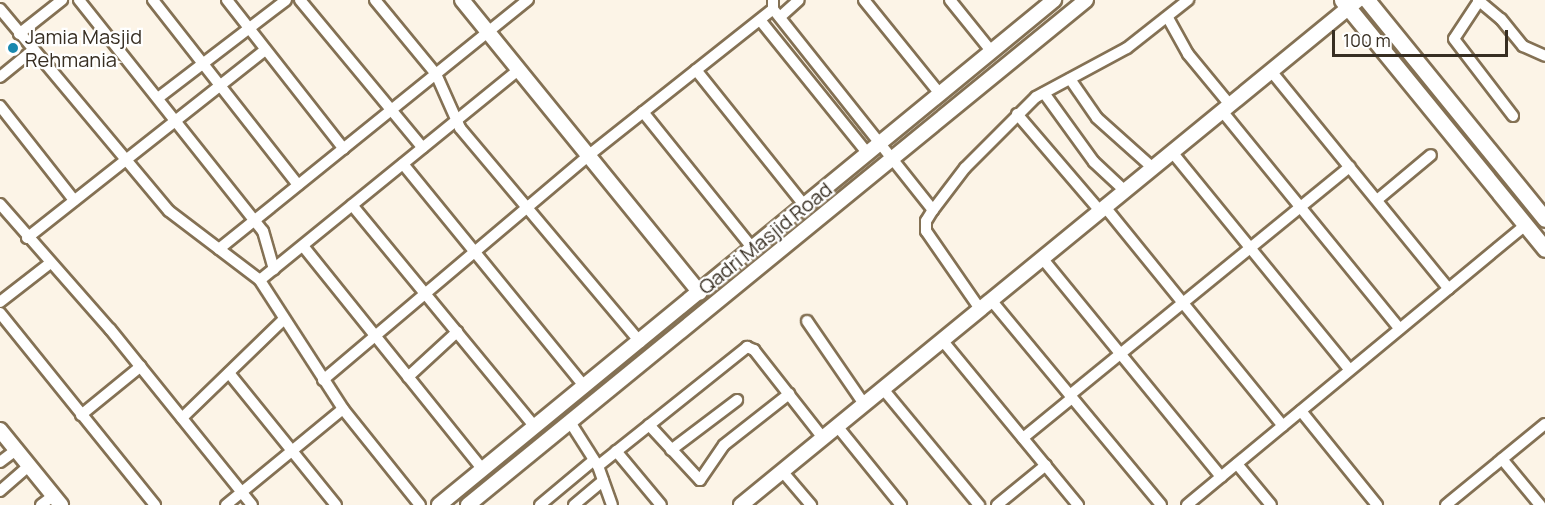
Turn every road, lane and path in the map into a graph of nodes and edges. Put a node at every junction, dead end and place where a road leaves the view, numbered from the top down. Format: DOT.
graph roads {
  1 [pos="62,0"];
  2 [pos="79,0"];
  3 [pos="153,0"];
  4 [pos="227,0"];
  5 [pos="286,0"];
  6 [pos="300,0"];
  7 [pos="375,0"];
  8 [pos="462,0"];
  9 [pos="528,0"];
  10 [pos="799,0"];
  11 [pos="864,0"];
  12 [pos="950,0"];
  13 [pos="1086,0"];
  14 [pos="1188,0"];
  15 [pos="1366,0"];
  16 [pos="1478,1"];
  17 [pos="1046,3"];
  18 [pos="1350,3"];
  19 [pos="0,9"];
  20 [pos="775,9"];
  21 [pos="1168,18"];
  22 [pos="760,20"];
  23 [pos="249,28"];
  24 [pos="20,34"];
  25 [pos="489,34"];
  26 [pos="33,50"];
  27 [pos="265,50"];
  28 [pos="992,52"];
  29 [pos="1545,56"];
  30 [pos="203,64"];
  31 [pos="518,70"];
  32 [pos="696,70"];
  33 [pos="1271,71"];
  34 [pos="436,74"];
  35 [pos="0,77"];
  36 [pos="1070,79"];
  37 [pos="220,86"];
  38 [pos="1044,93"];
  39 [pos="940,94"];
  40 [pos="158,98"];
  41 [pos="0,106"];
  42 [pos="1226,108"];
  43 [pos="391,110"];
  44 [pos="643,112"];
  45 [pos="1017,114"];
  46 [pos="1512,116"];
  47 [pos="176,121"];
  48 [pos="455,121"];
  49 [pos="880,144"];
  50 [pos="423,148"];
  51 [pos="344,149"];
  52 [pos="1172,152"];
  53 [pos="868,154"];
  54 [pos="589,155"];
  55 [pos="1431,155"];
  56 [pos="893,159"];
  57 [pos="125,161"];
  58 [pos="403,164"];
  59 [pos="1350,167"];
  60 [pos="1153,168"];
  61 [pos="298,185"];
  62 [pos="1125,191"];
  63 [pos="74,200"];
  64 [pos="1377,200"];
  65 [pos="0,204"];
  66 [pos="352,205"];
  67 [pos="805,206"];
  68 [pos="1300,207"];
  69 [pos="528,208"];
  70 [pos="1102,209"];
  71 [pos="933,210"];
  72 [pos="1545,219"];
  73 [pos="255,220"];
  74 [pos="1526,225"];
  75 [pos="27,238"];
  76 [pos="303,246"];
  77 [pos="1250,248"];
  78 [pos="219,249"];
  79 [pos="1545,249"];
  80 [pos="754,250"];
  81 [pos="476,253"];
  82 [pos="1042,258"];
  83 [pos="49,264"];
  84 [pos="274,269"];
  85 [pos="259,279"];
  86 [pos="1449,289"];
  87 [pos="700,293"];
  88 [pos="427,295"];
  89 [pos="0,302"];
  90 [pos="1183,303"];
  91 [pos="986,304"];
  92 [pos="0,313"];
  93 [pos="284,320"];
  94 [pos="807,321"];
  95 [pos="1400,329"];
  96 [pos="458,332"];
  97 [pos="376,337"];
  98 [pos="942,340"];
  99 [pos="640,342"];
  100 [pos="1120,354"];
  101 [pos="141,366"];
  102 [pos="1350,370"];
  103 [pos="229,373"];
  104 [pos="408,376"];
  105 [pos="323,380"];
  106 [pos="585,387"];
  107 [pos="883,389"];
  108 [pos="789,394"];
  109 [pos="1071,397"];
  110 [pos="737,400"];
  111 [pos="864,404"];
  112 [pos="343,408"];
  113 [pos="1301,411"];
  114 [pos="81,415"];
  115 [pos="182,418"];
  116 [pos="570,422"];
  117 [pos="1545,424"];
  118 [pos="649,425"];
  119 [pos="837,426"];
  120 [pos="1283,426"];
  121 [pos="535,427"];
  122 [pos="0,430"];
  123 [pos="823,438"];
  124 [pos="1023,438"];
  125 [pos="16,450"];
  126 [pos="671,450"];
  127 [pos="292,451"];
  128 [pos="616,451"];
  129 [pos="1502,459"];
  130 [pos="0,462"];
  131 [pos="596,463"];
  132 [pos="1237,464"];
  133 [pos="1046,465"];
  134 [pos="29,466"];
  135 [pos="483,470"];
  136 [pos="782,471"];
  137 [pos="1221,477"];
  138 [pos="603,481"];
  139 [pos="0,490"];
  140 [pos="242,492"];
  141 [pos="57,500"];
  142 [pos="1452,503"];
  143 [pos="41,505"];
  144 [pos="155,505"];
  145 [pos="226,505"];
  146 [pos="252,505"];
  147 [pos="336,505"];
  148 [pos="420,505"];
  149 [pos="439,505"];
  150 [pos="468,505"];
  151 [pos="540,505"];
  152 [pos="574,505"];
  153 [pos="612,505"];
  154 [pos="661,505"];
  155 [pos="741,505"];
  156 [pos="811,505"];
  157 [pos="902,505"];
  158 [pos="979,505"];
  159 [pos="997,505"];
  160 [pos="1078,505"];
  161 [pos="1161,505"];
  162 [pos="1187,505"];
  163 [pos="1271,505"];
  164 [pos="1377,505"];
  165 [pos="1539,505"];
  1 -- 24 [label="street"];
  2 -- 40 [label="street"];
  3 -- 30 [label="street"];
  4 -- 23 [label="street"];
  5 -- 23 [label="street"];
  6 -- 43 [label="street"];
  7 -- 34 [label="street"];
  8 -- 25 [label="street"];
  9 -- 25 [label="street"];
  10 -- 20 [label="street"];
  11 -- 39 [label="street"];
  12 -- 28 [label="street"];
  13 -- 56 [label="street, Qadri Masjid Road"];
  14 -- 21 [label="street"];
  15 -- 72 [label="main road"];
  16 -- 29 [label="street"];
  16 -- 46 [label="street"];
  17 -- 28 [label="street, Qadri Masjid Road"];
  18 -- 33 [label="street"];
  18 -- 74 [label="main road"];
  19 -- 24 [label="street"];
  20 -- 22 [label="street"];
  20 -- 49 [label="street"];
  21 -- 36 [label="street"];
  21 -- 42 [label="street"];
  22 -- 32 [label="street"];
  22 -- 53 [label="street"];
  23 -- 27 [label="street"];
  23 -- 30 [label="street"];
  24 -- 26 [label="street"];
  25 -- 31 [label="street"];
  25 -- 34 [label="street"];
  26 -- 35 [label="street"];
  26 -- 57 [label="street"];
  27 -- 37 [label="street"];
  27 -- 51 [label="street"];
  28 -- 39 [label="street, Qadri Masjid Road"];
  30 -- 37 [label="street"];
  30 -- 40 [label="street"];
  31 -- 48 [label="street"];
  31 -- 54 [label="street"];
  32 -- 44 [label="street"];
  32 -- 67 [label="street"];
  33 -- 42 [label="street"];
  33 -- 59 [label="street"];
  34 -- 43 [label="street"];
  34 -- 48 [label="street"];
  36 -- 38 [label="street"];
  36 -- 60 [label="street"];
  37 -- 47 [label="street"];
  37 -- 61 [label="street"];
  38 -- 45 [label="street"];
  38 -- 62 [label="street"];
  39 -- 49 [label="street, Qadri Masjid Road"];
  40 -- 47 [label="street"];
  41 -- 63 [label="street"];
  42 -- 52 [label="street"];
  42 -- 68 [label="street"];
  43 -- 50 [label="street"];
  43 -- 51 [label="street"];
  44 -- 54 [label="street"];
  44 -- 80 [label="street"];
  45 -- 70 [label="street"];
  45 -- 71 [label="street"];
  47 -- 57 [label="street"];
  47 -- 73 [label="street"];
  48 -- 50 [label="street"];
  48 -- 69 [label="street"];
  49 -- 53 [label="street, Qadri Masjid Road"];
  49 -- 56 [label="street"];
  50 -- 58 [label="street"];
  51 -- 61 [label="street"];
  52 -- 60 [label="street"];
  52 -- 77 [label="street"];
  53 -- 67 [label="street, Qadri Masjid Road"];
  54 -- 69 [label="street"];
  54 -- 87 [label="street"];
  55 -- 64 [label="street"];
  56 -- 71 [label="street"];
  56 -- 116 [label="street, Qadri Masjid Road"];
  57 -- 63 [label="street"];
  57 -- 78 [label="street"];
  58 -- 66 [label="street"];
  58 -- 81 [label="street"];
  59 -- 64 [label="street"];
  59 -- 68 [label="street"];
  60 -- 62 [label="street"];
  61 -- 73 [label="street"];
  62 -- 70 [label="street"];
  63 -- 75 [label="street"];
  64 -- 86 [label="street"];
  65 -- 75 [label="street"];
  66 -- 76 [label="street"];
  66 -- 88 [label="street"];
  67 -- 80 [label="street, Qadri Masjid Road"];
  68 -- 77 [label="street"];
  68 -- 95 [label="street"];
  69 -- 81 [label="street"];
  69 -- 99 [label="street"];
  70 -- 82 [label="street"];
  70 -- 90 [label="street"];
  71 -- 91 [label="street"];
  73 -- 78 [label="street"];
  73 -- 84 [label="street"];
  74 -- 79 [label="main road"];
  74 -- 86 [label="street"];
  75 -- 83 [label="street"];
  76 -- 84 [label="street"];
  76 -- 97 [label="street"];
  77 -- 90 [label="street"];
  77 -- 102 [label="street"];
  78 -- 85 [label="street"];
  80 -- 87 [label="street, Qadri Masjid Road"];
  81 -- 88 [label="street"];
  81 -- 106 [label="street"];
  82 -- 91 [label="street"];
  82 -- 100 [label="street"];
  83 -- 89 [label="street"];
  83 -- 101 [label="street"];
  84 -- 85 [label="street"];
  85 -- 93 [label="street"];
  86 -- 95 [label="street"];
  87 -- 99 [label="street, Qadri Masjid Road"];
  88 -- 96 [label="street"];
  88 -- 97 [label="street"];
  90 -- 100 [label="street"];
  90 -- 120 [label="street"];
  91 -- 98 [label="street"];
  91 -- 109 [label="street"];
  92 -- 114 [label="street"];
  93 -- 103 [label="street"];
  93 -- 105 [label="street"];
  94 -- 111 [label="street"];
  95 -- 102 [label="street"];
  96 -- 104 [label="street"];
  96 -- 121 [label="street"];
  97 -- 104 [label="street"];
  97 -- 105 [label="street"];
  98 -- 107 [label="street"];
  98 -- 124 [label="street"];
  99 -- 106 [label="street, Qadri Masjid Road"];
  100 -- 109 [label="street"];
  100 -- 137 [label="street"];
  101 -- 114 [label="street"];
  101 -- 115 [label="street"];
  102 -- 113 [label="street"];
  103 -- 115 [label="street"];
  103 -- 127 [label="street"];
  104 -- 135 [label="street"];
  105 -- 112 [label="street"];
  106 -- 121 [label="street, Qadri Masjid Road"];
  107 -- 111 [label="street"];
  107 -- 158 [label="street"];
  108 -- 118 [label="street"];
  108 -- 123 [label="street"];
  108 -- 126 [label="street"];
  109 -- 124 [label="street"];
  109 -- 161 [label="street"];
  110 -- 126 [label="street"];
  111 -- 119 [label="street"];
  112 -- 127 [label="street"];
  112 -- 148 [label="street"];
  113 -- 120 [label="street"];
  113 -- 164 [label="street"];
  114 -- 144 [label="street"];
  115 -- 140 [label="street"];
  116 -- 131 [label="street"];
  116 -- 150 [label="street, Qadri Masjid Road"];
  117 -- 129 [label="street"];
  118 -- 126 [label="street"];
  118 -- 128 [label="street"];
  119 -- 123 [label="street"];
  119 -- 157 [label="street"];
  120 -- 132 [label="street"];
  121 -- 135 [label="street, Qadri Masjid Road"];
  122 -- 125 [label="street"];
  123 -- 136 [label="street"];
  124 -- 133 [label="street"];
  125 -- 130 [label="street"];
  125 -- 134 [label="street"];
  127 -- 140 [label="street"];
  127 -- 147 [label="street"];
  128 -- 131 [label="street"];
  128 -- 154 [label="street"];
  129 -- 142 [label="street"];
  129 -- 165 [label="street"];
  131 -- 138 [label="street"];
  131 -- 151 [label="street"];
  132 -- 137 [label="street"];
  132 -- 163 [label="street"];
  133 -- 159 [label="street"];
  133 -- 160 [label="street"];
  134 -- 139 [label="street"];
  134 -- 141 [label="street"];
  135 -- 149 [label="street, Qadri Masjid Road"];
  136 -- 155 [label="street"];
  136 -- 156 [label="street"];
  137 -- 162 [label="street"];
  138 -- 152 [label="street"];
  138 -- 153 [label="street"];
  140 -- 145 [label="street"];
  140 -- 146 [label="street"];
  141 -- 143 [label="street"];
}
